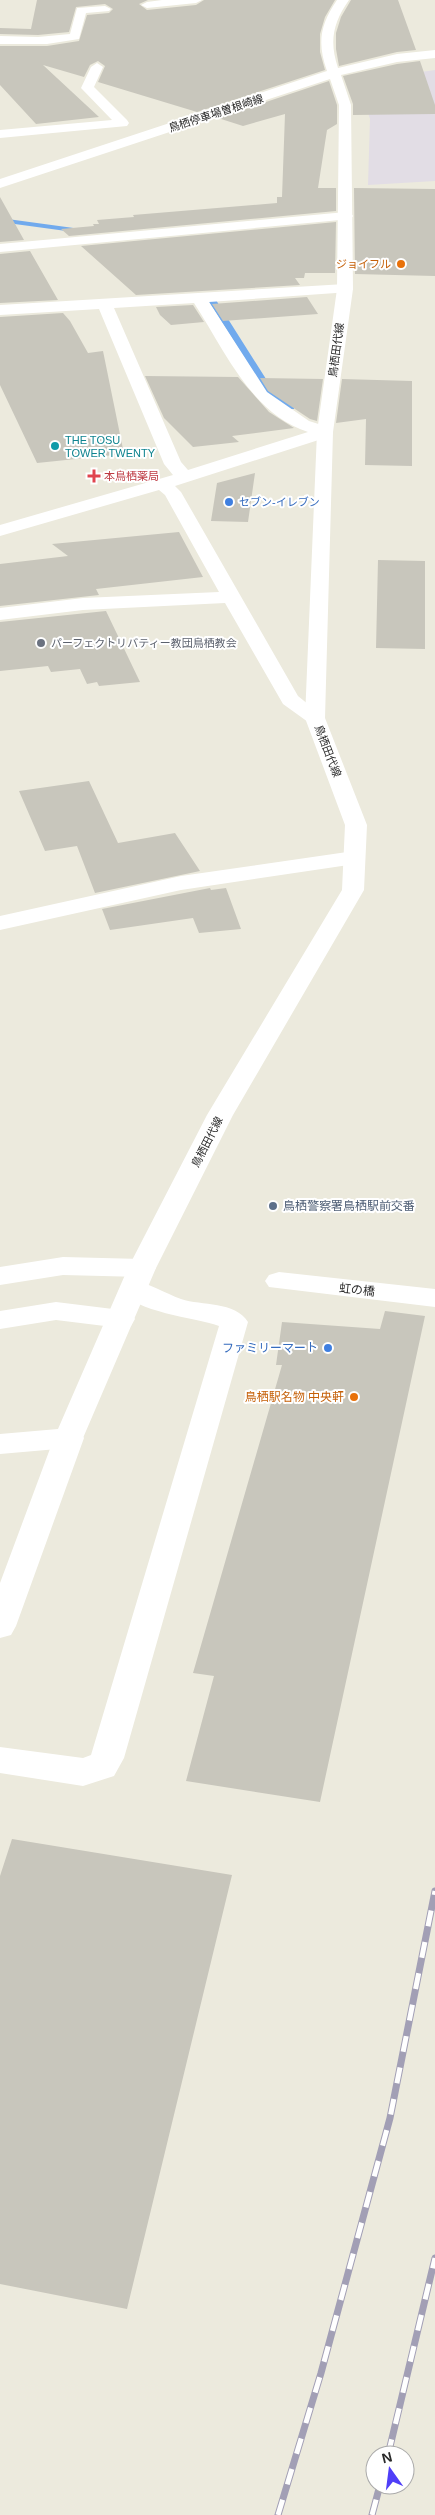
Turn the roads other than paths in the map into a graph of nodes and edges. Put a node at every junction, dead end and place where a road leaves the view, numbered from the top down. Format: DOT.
graph roads {
  1 [pos="196,0"];
  2 [pos="343,0"];
  3 [pos="146,5"];
  4 [pos="105,9"];
  5 [pos="0,40"];
  6 [pos="435,54"];
  7 [pos="97,68"];
  8 [pos="0,134"];
  9 [pos="0,184"];
  10 [pos="346,216"];
  11 [pos="0,248"];
  12 [pos="345,289"];
  13 [pos="198,297"];
  14 [pos="104,303"];
  15 [pos="0,310"];
  16 [pos="325,432"];
  17 [pos="185,477"];
  18 [pos="162,484"];
  19 [pos="8,511"];
  20 [pos="64,512"];
  21 [pos="0,531"];
  22 [pos="231,597"];
  23 [pos="0,614"];
  24 [pos="315,718"];
  25 [pos="354,858"];
  26 [pos="0,923"];
  27 [pos="0,1276"];
  28 [pos="138,1279"];
  29 [pos="279,1281"];
  30 [pos="435,1298"];
  31 [pos="121,1319"];
  32 [pos="0,1320"];
  33 [pos="69,1438"];
  34 [pos="0,1444"];
  35 [pos="0,1626"];
  36 [pos="0,1760"];
  1 -- 3 [label="street"];
  2 -- 10 [label="street, 鳥栖田代線"];
  4 -- 5 [label="street"];
  6 -- 9 [label="street, 鳥栖停車場曽根崎線"];
  7 -- 8 [label="street"];
  10 -- 11 [label="street"];
  10 -- 12 [label="street, 鳥栖田代線"];
  12 -- 13 [label="street"];
  12 -- 16 [label="street, 鳥栖田代線"];
  13 -- 14 [label="street"];
  13 -- 16 [label="street"];
  14 -- 15 [label="street"];
  14 -- 17 [label="street"];
  16 -- 17 [label="street"];
  16 -- 24 [label="street, 鳥栖田代線"];
  17 -- 18 [label="street"];
  18 -- 20 [label="street"];
  18 -- 22 [label="street"];
  19 -- 20 [label="street"];
  20 -- 21 [label="street"];
  22 -- 23 [label="street"];
  22 -- 24 [label="street"];
  24 -- 25 [label="street, 鳥栖田代線"];
  25 -- 26 [label="street"];
  25 -- 28 [label="street, 鳥栖田代線"];
  27 -- 28 [label="street"];
  28 -- 31 [label="street, 鳥栖田代線"];
  28 -- 36 [label="street"];
  29 -- 30 [label="street, 虹の橋"];
  31 -- 32 [label="street"];
  31 -- 33 [label="street, 鳥栖田代線"];
  33 -- 34 [label="street"];
  33 -- 35 [label="street, 鳥栖田代線"];
}
